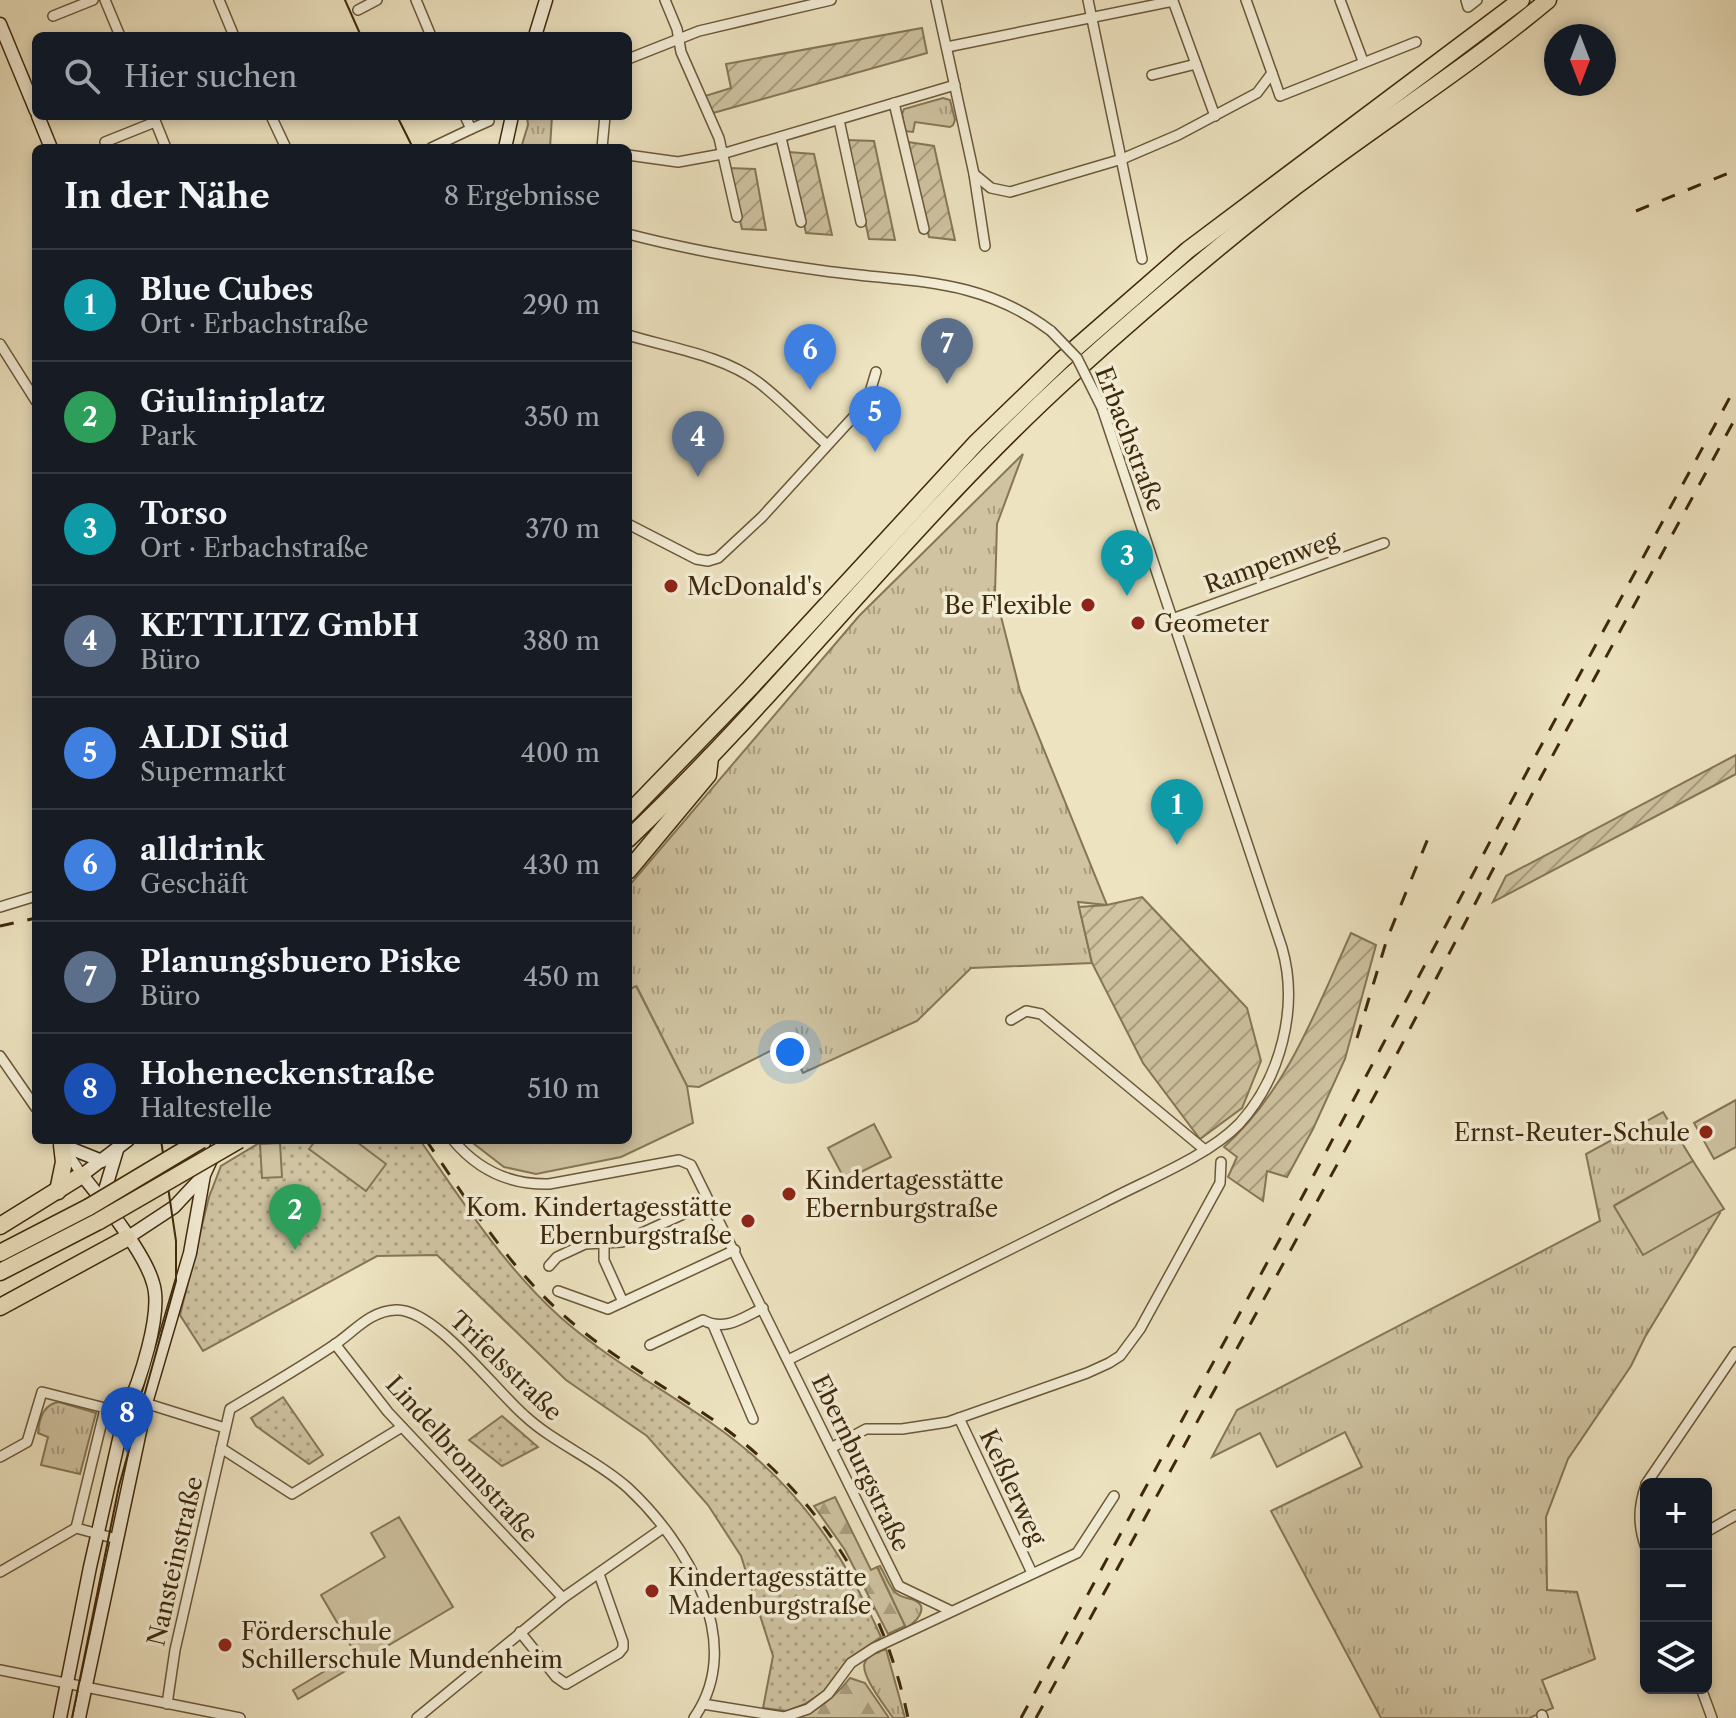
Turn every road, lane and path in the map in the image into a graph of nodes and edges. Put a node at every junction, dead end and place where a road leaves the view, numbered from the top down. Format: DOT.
graph roads {
  1 [pos="93,0"];
  2 [pos="105,0"];
  3 [pos="219,0"];
  4 [pos="377,0"];
  5 [pos="416,0"];
  6 [pos="546,0"];
  7 [pos="665,0"];
  8 [pos="831,0"];
  9 [pos="936,0"];
  10 [pos="1088,0"];
  11 [pos="1246,0"];
  12 [pos="1340,0"];
  13 [pos="1466,0"];
  14 [pos="1477,0"];
  15 [pos="1521,0"];
  16 [pos="1548,0"];
  17 [pos="1173,1"];
  18 [pos="799,4"];
  19 [pos="358,10"];
  20 [pos="53,16"];
  21 [pos="1092,17"];
  22 [pos="0,24"];
  23 [pos="118,32"];
  24 [pos="232,32"];
  25 [pos="429,32"];
  26 [pos="536,32"];
  27 [pos="678,38"];
  28 [pos="1416,42"];
  29 [pos="947,47"];
  30 [pos="632,57"];
  31 [pos="1363,61"];
  32 [pos="1196,64"];
  33 [pos="1272,73"];
  34 [pos="1152,75"];
  35 [pos="955,85"];
  36 [pos="32,102"];
  37 [pos="894,103"];
  38 [pos="1215,116"];
  39 [pos="39,120"];
  40 [pos="152,120"];
  41 [pos="154,120"];
  42 [pos="273,120"];
  43 [pos="467,120"];
  44 [pos="511,120"];
  45 [pos="605,120"];
  46 [pos="839,120"];
  47 [pos="489,121"];
  48 [pos="471,129"];
  49 [pos="508,131"];
  50 [pos="781,138"];
  51 [pos="105,142"];
  52 [pos="49,144"];
  53 [pos="164,144"];
  54 [pos="284,144"];
  55 [pos="439,144"];
  56 [pos="506,144"];
  57 [pos="510,144"];
  58 [pos="602,144"];
  59 [pos="722,154"];
  60 [pos="632,156"];
  61 [pos="1122,159"];
  62 [pos="974,174"];
  63 [pos="737,217"];
  64 [pos="801,222"];
  65 [pos="861,222"];
  66 [pos="924,229"];
  67 [pos="632,235"];
  68 [pos="985,246"];
  69 [pos="1142,259"];
  70 [pos="632,336"];
  71 [pos="0,344"];
  72 [pos="876,372"];
  73 [pos="32,395"];
  74 [pos="827,445"];
  75 [pos="632,526"];
  76 [pos="1384,543"];
  77 [pos="1172,619"];
  78 [pos="690,752"];
  79 [pos="710,757"];
  80 [pos="632,795"];
  81 [pos="632,810"];
  82 [pos="632,835"];
  83 [pos="632,866"];
  84 [pos="32,897"];
  85 [pos="0,907"];
  86 [pos="1011,1020"];
  87 [pos="0,1056"];
  88 [pos="32,1102"];
  89 [pos="60,1144"];
  90 [pos="61,1144"];
  91 [pos="62,1144"];
  92 [pos="123,1144"];
  93 [pos="194,1144"];
  94 [pos="218,1144"];
  95 [pos="232,1144"];
  96 [pos="457,1144"];
  97 [pos="1205,1150"];
  98 [pos="102,1161"];
  99 [pos="1221,1162"];
  100 [pos="82,1175"];
  101 [pos="204,1175"];
  102 [pos="58,1191"];
  103 [pos="710,1202"];
  104 [pos="95,1204"];
  105 [pos="0,1226"];
  106 [pos="127,1238"];
  107 [pos="604,1244"];
  108 [pos="735,1250"];
  109 [pos="0,1253"];
  110 [pos="549,1266"];
  111 [pos="0,1272"];
  112 [pos="558,1291"];
  113 [pos="623,1302"];
  114 [pos="0,1307"];
  115 [pos="763,1308"];
  116 [pos="713,1325"];
  117 [pos="335,1344"];
  118 [pos="650,1345"];
  119 [pos="1736,1352"];
  120 [pos="788,1360"];
  121 [pos="132,1399"];
  122 [pos="146,1403"];
  123 [pos="105,1409"];
  124 [pos="125,1413"];
  125 [pos="959,1418"];
  126 [pos="753,1419"];
  127 [pos="402,1427"];
  128 [pos="225,1428"];
  129 [pos="221,1448"];
  130 [pos="831,1448"];
  131 [pos="0,1457"];
  132 [pos="1650,1478"];
  133 [pos="1114,1496"];
  134 [pos="1736,1515"];
  135 [pos="76,1528"];
  136 [pos="663,1528"];
  137 [pos="1712,1529"];
  138 [pos="98,1534"];
  139 [pos="117,1539"];
  140 [pos="0,1572"];
  141 [pos="1032,1573"];
  142 [pos="599,1574"];
  143 [pos="563,1598"];
  144 [pos="949,1610"];
  145 [pos="520,1632"];
  146 [pos="0,1670"];
  147 [pos="67,1684"];
  148 [pos="86,1689"];
  149 [pos="1703,1694"];
  150 [pos="167,1704"];
  151 [pos="703,1704"];
  152 [pos="60,1718"];
  153 [pos="79,1718"];
  154 [pos="240,1718"];
  155 [pos="417,1718"];
  156 [pos="694,1718"];
  157 [pos="1712,1718"];
  1 -- 20 [label="street"];
  2 -- 23 [label="street"];
  3 -- 24 [label="street"];
  4 -- 19 [label="street"];
  5 -- 25 [label="street"];
  6 -- 26 [label="street"];
  7 -- 27 [label="street"];
  8 -- 18 [label="street"];
  9 -- 29 [label="street"];
  10 -- 21 [label="street"];
  11 -- 33 [label="street"];
  12 -- 31 [label="street"];
  13 -- 14 [label="street"];
  15 -- 78 [label="highway"];
  16 -- 79 [label="highway"];
  17 -- 21 [label="street"];
  17 -- 32 [label="street"];
  18 -- 27 [label="street"];
  21 -- 29 [label="street"];
  21 -- 61 [label="street"];
  22 -- 36 [label="street"];
  27 -- 30 [label="street"];
  27 -- 59 [label="street"];
  28 -- 31 [label="street"];
  29 -- 35 [label="street"];
  31 -- 33 [label="street"];
  32 -- 34 [label="street"];
  32 -- 38 [label="street"];
  33 -- 38 [label="street"];
  35 -- 37 [label="street"];
  35 -- 62 [label="street"];
  37 -- 46 [label="street"];
  37 -- 66 [label="street"];
  38 -- 61 [label="street"];
  39 -- 52 [label="street"];
  40 -- 51 [label="street"];
  41 -- 53 [label="street"];
  42 -- 54 [label="street"];
  43 -- 48 [label="street"];
  44 -- 49 [label="street"];
  45 -- 58 [label="street"];
  46 -- 50 [label="street"];
  46 -- 65 [label="street"];
  47 -- 48 [label="street"];
  48 -- 55 [label="street"];
  49 -- 56 [label="street"];
  49 -- 57 [label="street"];
  50 -- 59 [label="street"];
  50 -- 64 [label="street"];
  59 -- 60 [label="street"];
  59 -- 63 [label="street"];
  61 -- 62 [label="street"];
  61 -- 69 [label="street"];
  62 -- 68 [label="street"];
  67 -- 77 [label="street, Erbachstraße, bridge"];
  70 -- 74 [label="street"];
  71 -- 73 [label="street"];
  72 -- 74 [label="street"];
  74 -- 75 [label="street"];
  76 -- 77 [label="street, Rampenweg"];
  77 -- 97 [label="street, Erbachstraße"];
  78 -- 80 [label="highway"];
  78 -- 81 [label="highway"];
  79 -- 82 [label="highway"];
  79 -- 83 [label="highway"];
  84 -- 85 [label="street"];
  86 -- 97 [label="street"];
  87 -- 88 [label="street"];
  89 -- 102 [label="highway"];
  90 -- 100 [label="street"];
  91 -- 98 [label="street"];
  92 -- 98 [label="street"];
  92 -- 104 [label="street"];
  93 -- 104 [label="highway, bridge"];
  94 -- 101 [label="street"];
  95 -- 111 [label="highway, bridge"];
  96 -- 103 [label="street, Ebernburgstraße"];
  97 -- 120 [label="street, Erbachstraße"];
  98 -- 100 [label="street"];
  99 -- 125 [label="street"];
  100 -- 102 [label="highway"];
  100 -- 104 [label="street"];
  101 -- 106 [label="street"];
  101 -- 122 [label="street"];
  102 -- 105 [label="highway"];
  103 -- 107 [label="street"];
  103 -- 108 [label="street, Ebernburgstraße"];
  104 -- 106 [label="street"];
  104 -- 109 [label="highway"];
  106 -- 114 [label="highway"];
  106 -- 121 [label="street"];
  107 -- 110 [label="street"];
  107 -- 113 [label="street"];
  108 -- 113 [label="street"];
  108 -- 115 [label="street, Ebernburgstraße"];
  112 -- 113 [label="street"];
  115 -- 116 [label="street"];
  115 -- 120 [label="street, Ebernburgstraße"];
  116 -- 118 [label="street"];
  116 -- 126 [label="street"];
  117 -- 127 [label="street, Lindelbronnstraße"];
  117 -- 128 [label="street, Trifelsstraße"];
  117 -- 136 [label="street, Trifelsstraße"];
  119 -- 132 [label="street"];
  120 -- 130 [label="street, Ebernburgstraße"];
  121 -- 122 [label="street"];
  121 -- 124 [label="street"];
  122 -- 128 [label="street"];
  122 -- 139 [label="street"];
  123 -- 124 [label="street"];
  123 -- 131 [label="street"];
  123 -- 135 [label="street"];
  124 -- 138 [label="street"];
  125 -- 130 [label="street"];
  125 -- 141 [label="street, Keßlerweg"];
  127 -- 129 [label="street"];
  127 -- 143 [label="street, Lindelbronnstraße"];
  128 -- 129 [label="street, Nansteinstraße"];
  129 -- 150 [label="street, Nansteinstraße"];
  130 -- 144 [label="street, Ebernburgstraße"];
  133 -- 141 [label="street, Keßlerweg"];
  134 -- 137 [label="street"];
  135 -- 138 [label="street"];
  135 -- 140 [label="street"];
  136 -- 142 [label="street"];
  136 -- 151 [label="street, Trifelsstraße"];
  138 -- 139 [label="street"];
  138 -- 147 [label="street"];
  139 -- 148 [label="street"];
  141 -- 144 [label="street, Keßlerweg"];
  142 -- 143 [label="street"];
  142 -- 145 [label="street"];
  143 -- 145 [label="street"];
  144 -- 151 [label="street, Keßlerweg"];
  145 -- 155 [label="street"];
  146 -- 147 [label="street"];
  147 -- 148 [label="street"];
  147 -- 152 [label="street"];
  148 -- 150 [label="street"];
  148 -- 153 [label="street"];
  149 -- 157 [label="street"];
  150 -- 154 [label="street"];
  151 -- 156 [label="street, Trifelsstraße"];
}
